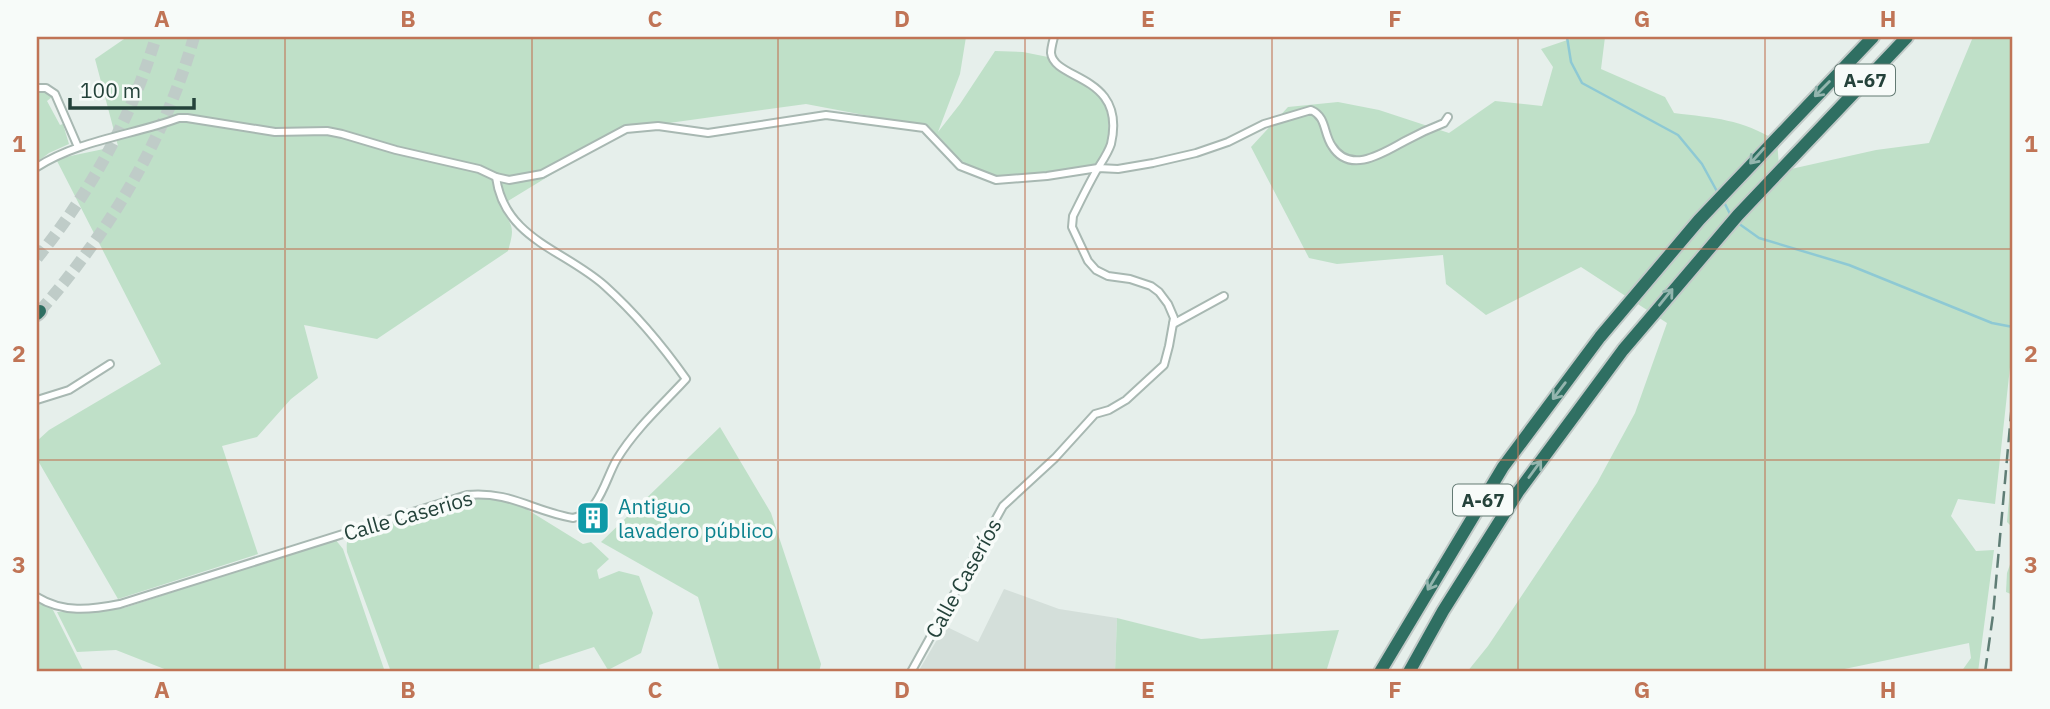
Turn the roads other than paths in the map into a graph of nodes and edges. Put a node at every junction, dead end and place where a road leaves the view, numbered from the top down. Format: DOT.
graph roads {
  1 [pos="1054,37"];
  2 [pos="1873,37"];
  3 [pos="1907,37"];
  4 [pos="37,88"];
  5 [pos="1448,117"];
  6 [pos="78,148"];
  7 [pos="37,167"];
  8 [pos="1098,168"];
  9 [pos="496,177"];
  10 [pos="1224,296"];
  11 [pos="1173,324"];
  12 [pos="110,364"];
  13 [pos="37,400"];
  14 [pos="37,597"];
  15 [pos="911,672"];
  16 [pos="1380,672"];
  17 [pos="1409,672"];
  1 -- 8 [label="street"];
  2 -- 16 [label="highway, A-67, one-way"];
  17 -- 3 [label="highway, A-67, one-way"];
  4 -- 6 [label="street"];
  5 -- 8 [label="street"];
  6 -- 7 [label="street"];
  6 -- 9 [label="street"];
  8 -- 9 [label="street"];
  8 -- 11 [label="street"];
  9 -- 14 [label="street, Calle Caserios"];
  10 -- 11 [label="street"];
  11 -- 15 [label="street, Calle Caseríos"];
  12 -- 13 [label="street"];
}
